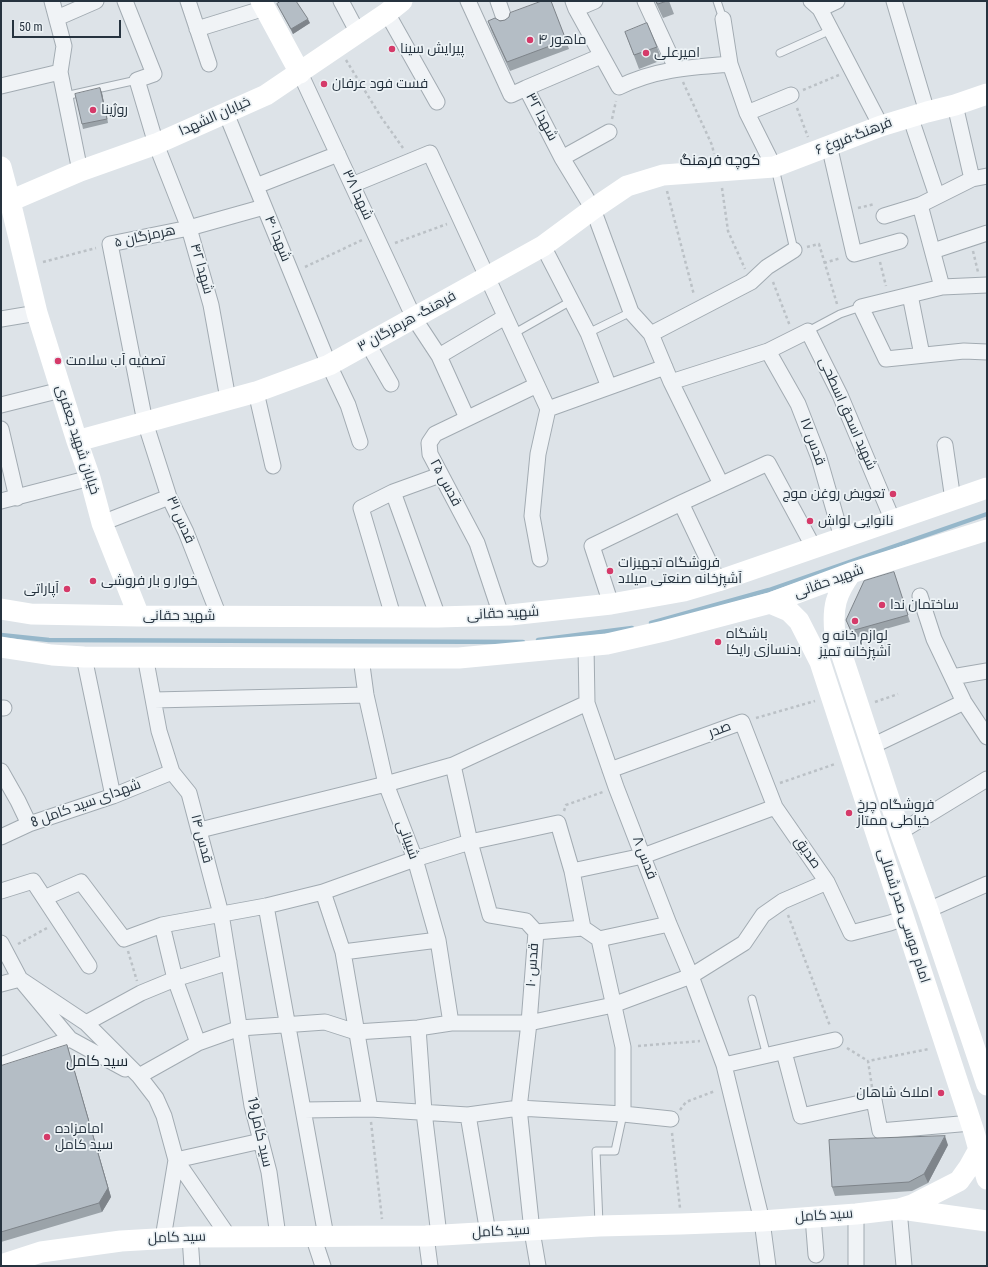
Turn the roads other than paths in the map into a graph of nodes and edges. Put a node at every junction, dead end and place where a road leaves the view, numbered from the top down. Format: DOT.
graph roads {
  1 [pos="52,1"];
  2 [pos="96,1"];
  3 [pos="125,1"];
  4 [pos="188,1"];
  5 [pos="341,1"];
  6 [pos="468,1"];
  7 [pos="498,1"];
  8 [pos="595,1"];
  9 [pos="645,1"];
  10 [pos="717,1"];
  11 [pos="837,1"];
  12 [pos="894,1"];
  13 [pos="263,4"];
  14 [pos="575,5"];
  15 [pos="816,5"];
  16 [pos="395,7"];
  17 [pos="57,18"];
  18 [pos="723,19"];
  19 [pos="505,21"];
  20 [pos="197,29"];
  21 [pos="831,30"];
  22 [pos="358,33"];
  23 [pos="780,53"];
  24 [pos="601,56"];
  25 [pos="209,64"];
  26 [pos="730,64"];
  27 [pos="676,68"];
  28 [pos="60,72"];
  29 [pos="300,73"];
  30 [pos="137,80"];
  31 [pos="1,86"];
  32 [pos="526,88"];
  33 [pos="987,94"];
  34 [pos="791,95"];
  35 [pos="65,96"];
  36 [pos="436,102"];
  37 [pos="954,105"];
  38 [pos="226,113"];
  39 [pos="748,113"];
  40 [pos="919,114"];
  41 [pos="881,126"];
  42 [pos="609,132"];
  43 [pos="156,144"];
  44 [pos="821,148"];
  45 [pos="338,154"];
  46 [pos="562,158"];
  47 [pos="1,167"];
  48 [pos="774,167"];
  49 [pos="80,171"];
  50 [pos="719,172"];
  51 [pos="987,176"];
  52 [pos="972,179"];
  53 [pos="352,185"];
  54 [pos="256,186"];
  55 [pos="938,196"];
  56 [pos="6,202"];
  57 [pos="920,204"];
  58 [pos="264,207"];
  59 [pos="593,209"];
  60 [pos="884,216"];
  61 [pos="189,228"];
  62 [pos="987,234"];
  63 [pos="900,241"];
  64 [pos="110,244"];
  65 [pos="543,246"];
  66 [pos="794,250"];
  67 [pos="933,251"];
  68 [pos="487,277"];
  69 [pos="984,285"];
  70 [pos="942,287"];
  71 [pos="910,295"];
  72 [pos="571,301"];
  73 [pos="861,307"];
  74 [pos="632,312"];
  75 [pos="37,313"];
  76 [pos="505,317"];
  77 [pos="414,318"];
  78 [pos="1,319"];
  79 [pos="588,333"];
  80 [pos="513,334"];
  81 [pos="651,334"];
  82 [pos="802,334"];
  83 [pos="368,344"];
  84 [pos="768,351"];
  85 [pos="987,352"];
  86 [pos="922,355"];
  87 [pos="439,356"];
  88 [pos="329,365"];
  89 [pos="665,367"];
  90 [pos="671,382"];
  91 [pos="391,384"];
  92 [pos="537,385"];
  93 [pos="609,387"];
  94 [pos="61,390"];
  95 [pos="256,392"];
  96 [pos="228,399"];
  97 [pos="1,405"];
  98 [pos="548,409"];
  99 [pos="468,418"];
  100 [pos="145,422"];
  101 [pos="1,430"];
  102 [pos="77,441"];
  103 [pos="360,442"];
  104 [pos="945,445"];
  105 [pos="273,466"];
  106 [pos="440,475"];
  107 [pos="90,478"];
  108 [pos="721,484"];
  109 [pos="987,488"];
  110 [pos="394,492"];
  111 [pos="169,497"];
  112 [pos="17,498"];
  113 [pos="953,500"];
  114 [pos="1,501"];
  115 [pos="681,503"];
  116 [pos="893,521"];
  117 [pos="102,523"];
  118 [pos="987,530"];
  119 [pos="842,538"];
  120 [pos="814,548"];
  121 [pos="540,560"];
  122 [pos="851,573"];
  123 [pos="718,581"];
  124 [pos="920,596"];
  125 [pos="770,603"];
  126 [pos="611,604"];
  127 [pos="1,609"];
  128 [pos="501,615"];
  129 [pos="139,616"];
  130 [pos="219,616"];
  131 [pos="393,616"];
  132 [pos="438,617"];
  133 [pos="835,634"];
  134 [pos="810,643"];
  135 [pos="1,646"];
  136 [pos="586,646"];
  137 [pos="84,656"];
  138 [pos="145,656"];
  139 [pos="361,658"];
  140 [pos="987,671"];
  141 [pos="952,677"];
  142 [pos="366,695"];
  143 [pos="154,700"];
  144 [pos="964,702"];
  145 [pos="587,704"];
  146 [pos="742,722"];
  147 [pos="987,738"];
  148 [pos="872,746"];
  149 [pos="452,765"];
  150 [pos="610,770"];
  151 [pos="1,771"];
  152 [pos="172,772"];
  153 [pos="987,780"];
  154 [pos="386,784"];
  155 [pos="113,796"];
  156 [pos="775,807"];
  157 [pos="30,824"];
  158 [pos="200,830"];
  159 [pos="900,832"];
  160 [pos="1,837"];
  161 [pos="470,842"];
  162 [pos="643,856"];
  163 [pos="415,859"];
  164 [pos="572,871"];
  165 [pos="827,882"];
  166 [pos="986,888"];
  167 [pos="1,891"];
  168 [pos="323,892"];
  169 [pos="44,898"];
  170 [pos="266,906"];
  171 [pos="928,910"];
  172 [pos="221,914"];
  173 [pos="904,918"];
  174 [pos="669,924"];
  175 [pos="162,925"];
  176 [pos="583,928"];
  177 [pos="536,932"];
  178 [pos="599,939"];
  179 [pos="438,940"];
  180 [pos="3,947"];
  181 [pos="343,952"];
  182 [pos="229,962"];
  183 [pos="89,966"];
  184 [pos="691,976"];
  185 [pos="20,979"];
  186 [pos="175,979"];
  187 [pos="1,984"];
  188 [pos="752,999"];
  189 [pos="613,1005"];
  190 [pos="86,1023"];
  191 [pos="451,1023"];
  192 [pos="529,1023"];
  193 [pos="288,1025"];
  194 [pos="240,1028"];
  195 [pos="418,1028"];
  196 [pos="356,1032"];
  197 [pos="70,1039"];
  198 [pos="835,1040"];
  199 [pos="198,1043"];
  200 [pos="784,1052"];
  201 [pos="767,1056"];
  202 [pos="1,1065"];
  203 [pos="724,1065"];
  204 [pos="139,1076"];
  205 [pos="986,1081"];
  206 [pos="519,1108"];
  207 [pos="304,1110"];
  208 [pos="370,1110"];
  209 [pos="424,1112"];
  210 [pos="623,1114"];
  211 [pos="468,1115"];
  212 [pos="671,1119"];
  213 [pos="971,1123"];
  214 [pos="261,1141"];
  215 [pos="983,1148"];
  216 [pos="176,1160"];
  217 [pos="987,1179"];
  218 [pos="898,1209"];
  219 [pos="856,1214"];
  220 [pos="814,1217"];
  221 [pos="762,1221"];
  222 [pos="987,1221"];
  223 [pos="599,1226"];
  224 [pos="532,1231"];
  225 [pos="488,1233"];
  226 [pos="278,1236"];
  227 [pos="320,1236"];
  228 [pos="432,1236"];
  229 [pos="190,1237"];
  230 [pos="229,1237"];
  231 [pos="163,1238"];
  232 [pos="816,1255"];
  233 [pos="1,1265"];
  234 [pos="192,1266"];
  235 [pos="323,1266"];
  236 [pos="430,1266"];
  237 [pos="538,1266"];
  238 [pos="768,1266"];
  239 [pos="856,1266"];
  240 [pos="904,1266"];
  1 -- 17 [label="street"];
  2 -- 17 [label="street"];
  3 -- 30 [label="street"];
  4 -- 20 [label="street"];
  5 -- 22 [label="street"];
  6 -- 32 [label="street, شهدا ۳۲"];
  7 -- 19 [label="street"];
  8 -- 14 [label="street"];
  9 -- 27 [label="street"];
  10 -- 18 [label="lane"];
  11 -- 15 [label="street"];
  12 -- 40 [label="street"];
  13 -- 20 [label="street"];
  13 -- 29 [label="main road"];
  14 -- 24 [label="street"];
  15 -- 21 [label="street"];
  16 -- 22 [label="main road, خیابان الشهدا"];
  16 -- 36 [label="street"];
  17 -- 28 [label="street"];
  18 -- 26 [label="street"];
  20 -- 25 [label="street"];
  21 -- 23 [label="lane"];
  21 -- 41 [label="street"];
  22 -- 29 [label="main road, خیابان الشهدا"];
  24 -- 27 [label="street"];
  24 -- 32 [label="street"];
  26 -- 27 [label="street"];
  26 -- 39 [label="street"];
  28 -- 31 [label="street"];
  28 -- 35 [label="street"];
  29 -- 38 [label="main road, خیابان الشهدا"];
  29 -- 45 [label="street, شهدا ۳۸"];
  30 -- 35 [label="lane"];
  30 -- 43 [label="street, شهدا ۴۲"];
  32 -- 46 [label="street, شهدا ۳۲"];
  33 -- 37 [label="main road, فرهنگ-فروغ ۶"];
  34 -- 39 [label="street"];
  35 -- 49 [label="street"];
  37 -- 40 [label="main road, فرهنگ-فروغ ۶"];
  37 -- 52 [label="street"];
  38 -- 43 [label="main road, خیابان الشهدا"];
  38 -- 54 [label="street, شهدا ۴۰"];
  39 -- 48 [label="street"];
  40 -- 41 [label="main road, فرهنگ-فروغ ۶"];
  40 -- 55 [label="street"];
  41 -- 44 [label="main road, فرهنگ-فروغ ۶"];
  42 -- 46 [label="street"];
  43 -- 49 [label="main road, خیابان الشهدا"];
  43 -- 61 [label="street, شهدا ۴۲"];
  44 -- 48 [label="main road, فرهنگ-فروغ ۶"];
  44 -- 63 [label="street"];
  45 -- 53 [label="street, شهدا ۳۸"];
  45 -- 54 [label="street"];
  46 -- 59 [label="street, شهدا ۳۲"];
  47 -- 56 [label="main road, خیابان شهید جعفری"];
  48 -- 50 [label="main road, فرهنگ-فروغ ۶"];
  48 -- 66 [label="lane"];
  49 -- 56 [label="main road, خیابان الشهدا"];
  50 -- 59 [label="main road, فرهنگ- هرمزگان ۳"];
  51 -- 52 [label="street"];
  52 -- 55 [label="street"];
  53 -- 68 [label="street"];
  53 -- 77 [label="street, شهدا ۳۸"];
  54 -- 58 [label="street, شهدا ۴۰"];
  55 -- 57 [label="street"];
  56 -- 75 [label="main road, خیابان شهید جعفری"];
  57 -- 60 [label="street"];
  57 -- 67 [label="street"];
  58 -- 61 [label="street, هرمزگان ۵"];
  58 -- 88 [label="street, شهدا ۴۰"];
  59 -- 65 [label="main road, فرهنگ- هرمزگان ۳"];
  59 -- 74 [label="street, شهدا ۳۲"];
  61 -- 64 [label="street, هرمزگان ۵"];
  61 -- 96 [label="street, شهدا ۴۲"];
  62 -- 67 [label="street"];
  64 -- 100 [label="street, قدس ۳۱"];
  65 -- 68 [label="main road, فرهنگ- هرمزگان ۳"];
  65 -- 72 [label="street"];
  66 -- 81 [label="street"];
  67 -- 70 [label="street"];
  68 -- 76 [label="street"];
  68 -- 77 [label="main road, فرهنگ- هرمزگان ۳"];
  69 -- 70 [label="street"];
  70 -- 71 [label="street"];
  71 -- 73 [label="street"];
  71 -- 86 [label="street"];
  72 -- 79 [label="street"];
  72 -- 80 [label="lane"];
  73 -- 82 [label="lane"];
  73 -- 86 [label="street"];
  74 -- 79 [label="lane"];
  74 -- 81 [label="street"];
  75 -- 78 [label="street"];
  75 -- 94 [label="main road, خیابان شهید جعفری"];
  76 -- 80 [label="street"];
  76 -- 87 [label="street"];
  77 -- 83 [label="main road, فرهنگ- هرمزگان ۳"];
  77 -- 87 [label="street, شهدا ۳۸"];
  79 -- 93 [label="street"];
  80 -- 92 [label="street"];
  81 -- 89 [label="street"];
  82 -- 84 [label="street"];
  82 -- 116 [label="street, شهید اسحق اسطحی"];
  83 -- 88 [label="main road, فرهنگ- هرمزگان ۳"];
  83 -- 91 [label="street"];
  84 -- 90 [label="street"];
  84 -- 119 [label="street, قدس ۱۷"];
  85 -- 86 [label="street"];
  87 -- 99 [label="street, شهدا ۳۸"];
  88 -- 95 [label="main road, فرهنگ- هرمزگان ۳"];
  88 -- 103 [label="street, شهدا ۴۰"];
  89 -- 90 [label="street"];
  89 -- 93 [label="street"];
  90 -- 108 [label="street"];
  92 -- 98 [label="street"];
  92 -- 99 [label="street, قدس ۲۵"];
  93 -- 98 [label="street"];
  94 -- 97 [label="street"];
  94 -- 102 [label="main road, خیابان شهید جعفری"];
  95 -- 96 [label="main road, فرهنگ- هرمزگان ۳"];
  95 -- 105 [label="street"];
  96 -- 100 [label="main road, فرهنگ- هرمزگان ۳"];
  98 -- 121 [label="street"];
  99 -- 106 [label="street, قدس ۲۵"];
  100 -- 102 [label="main road, فرهنگ- هرمزگان ۳"];
  100 -- 111 [label="street, قدس ۳۱"];
  101 -- 112 [label="street"];
  102 -- 107 [label="main road, خیابان شهید جعفری"];
  104 -- 113 [label="street"];
  106 -- 110 [label="street"];
  106 -- 128 [label="street, قدس ۲۵"];
  107 -- 112 [label="street"];
  107 -- 117 [label="main road, خیابان شهید جعفری"];
  108 -- 115 [label="street"];
  108 -- 120 [label="street"];
  109 -- 113 [label="main road, شهید حقانی"];
  110 -- 131 [label="street"];
  110 -- 132 [label="street"];
  111 -- 117 [label="street"];
  111 -- 130 [label="street, قدس ۳۱"];
  112 -- 114 [label="street"];
  113 -- 116 [label="main road, شهید حقانی"];
  115 -- 123 [label="street"];
  115 -- 126 [label="street"];
  116 -- 119 [label="main road, شهید حقانی"];
  117 -- 129 [label="main road, خیابان شهید جعفری"];
  118 -- 122 [label="main road, شهید حقانی"];
  119 -- 120 [label="main road, شهید حقانی"];
  120 -- 123 [label="main road, شهید حقانی"];
  122 -- 125 [label="main road, شهید حقانی"];
  122 -- 133 [label="main road, امام موسی صدر شمالی"];
  123 -- 126 [label="main road, شهید حقانی"];
  124 -- 141 [label="street"];
  125 -- 134 [label="main road, امام موسی صدر شمالی"];
  125 -- 136 [label="main road, شهید حقانی"];
  126 -- 128 [label="main road, شهید حقانی"];
  127 -- 129 [label="main road, شهید حقانی"];
  128 -- 132 [label="main road, شهید حقانی"];
  129 -- 130 [label="main road, شهید حقانی"];
  130 -- 131 [label="main road, شهید حقانی"];
  131 -- 132 [label="main road, شهید حقانی"];
  133 -- 134 [label="main road"];
  133 -- 148 [label="main road, امام موسی صدر شمالی"];
  134 -- 173 [label="main road, امام موسی صدر شمالی"];
  135 -- 137 [label="main road, شهید حقانی"];
  136 -- 139 [label="main road, شهید حقانی"];
  136 -- 145 [label="street, قدس ۸"];
  137 -- 138 [label="main road, شهید حقانی"];
  137 -- 155 [label="street"];
  138 -- 139 [label="main road, شهید حقانی"];
  138 -- 143 [label="street, قدس ۱۴"];
  139 -- 142 [label="street, شیبانی"];
  140 -- 141 [label="street"];
  141 -- 144 [label="street"];
  142 -- 143 [label="street"];
  142 -- 154 [label="street, شیبانی"];
  143 -- 152 [label="street, قدس ۱۴"];
  144 -- 147 [label="street"];
  144 -- 148 [label="street"];
  145 -- 149 [label="street"];
  145 -- 150 [label="street, قدس ۸"];
  146 -- 150 [label="street, صدر"];
  146 -- 156 [label="street, صدیق"];
  148 -- 159 [label="main road, امام موسی صدر شمالی"];
  149 -- 154 [label="street"];
  149 -- 161 [label="street, قدس ۱۰"];
  150 -- 162 [label="street, قدس ۸"];
  151 -- 157 [label="street"];
  152 -- 155 [label="street, شهدای سید کامل 8"];
  152 -- 158 [label="street, قدس ۱۴"];
  153 -- 159 [label="street"];
  154 -- 158 [label="street"];
  154 -- 163 [label="street, شیبانی"];
  155 -- 157 [label="street, شهدای سید کامل 8"];
  156 -- 162 [label="street"];
  156 -- 165 [label="street, صدیق"];
  157 -- 160 [label="street, شهدای سید کامل 8"];
  158 -- 172 [label="street, قدس ۱۴"];
  159 -- 171 [label="main road, امام موسی صدر شمالی"];
  161 -- 163 [label="street"];
  161 -- 164 [label="street"];
  161 -- 177 [label="street, قدس ۱۰"];
  162 -- 164 [label="street"];
  162 -- 174 [label="street, قدس ۸"];
  163 -- 168 [label="street"];
  163 -- 179 [label="street, شیبانی"];
  164 -- 176 [label="street"];
  165 -- 173 [label="street, صدیق"];
  165 -- 184 [label="street"];
  166 -- 171 [label="street"];
  167 -- 169 [label="street"];
  168 -- 170 [label="street"];
  168 -- 181 [label="street"];
  169 -- 175 [label="street"];
  169 -- 183 [label="street"];
  170 -- 172 [label="street"];
  170 -- 193 [label="street"];
  171 -- 205 [label="main road, امام موسی صدر شمالی"];
  172 -- 175 [label="street"];
  172 -- 182 [label="street, قدس ۱۴"];
  173 -- 213 [label="main road, امام موسی صدر شمالی"];
  174 -- 178 [label="street"];
  174 -- 184 [label="street, قدس ۸"];
  175 -- 186 [label="street"];
  176 -- 177 [label="street"];
  176 -- 178 [label="street"];
  177 -- 192 [label="street, قدس ۱۰"];
  178 -- 189 [label="street"];
  179 -- 181 [label="street"];
  179 -- 191 [label="street, شیبانی"];
  180 -- 185 [label="street"];
  181 -- 196 [label="street"];
  182 -- 186 [label="street"];
  182 -- 194 [label="street, قدس ۱۴"];
  184 -- 189 [label="street"];
  184 -- 203 [label="street, قدس ۸"];
  185 -- 187 [label="street"];
  185 -- 190 [label="street"];
  185 -- 197 [label="street"];
  186 -- 190 [label="street"];
  186 -- 199 [label="street"];
  188 -- 201 [label="lane"];
  189 -- 192 [label="street"];
  189 -- 210 [label="street"];
  190 -- 204 [label="street"];
  191 -- 192 [label="street"];
  191 -- 195 [label="street"];
  192 -- 206 [label="street, قدس ۱۰"];
  193 -- 194 [label="street"];
  193 -- 196 [label="street"];
  193 -- 207 [label="street"];
  194 -- 199 [label="street"];
  194 -- 214 [label="street, سید کامل19"];
  195 -- 196 [label="street"];
  195 -- 209 [label="street"];
  196 -- 208 [label="street"];
  197 -- 202 [label="street"];
  197 -- 204 [label="street"];
  198 -- 200 [label="street"];
  199 -- 204 [label="street"];
  200 -- 201 [label="street"];
  200 -- 213 [label="street"];
  201 -- 203 [label="street"];
  203 -- 221 [label="street, قدس ۸"];
  204 -- 216 [label="street"];
  206 -- 210 [label="street"];
  206 -- 211 [label="street"];
  206 -- 224 [label="street, قدس ۱۰"];
  207 -- 208 [label="street"];
  207 -- 227 [label="street"];
  208 -- 209 [label="street"];
  209 -- 211 [label="street"];
  209 -- 228 [label="street"];
  210 -- 212 [label="street"];
  210 -- 223 [label="lane"];
  211 -- 225 [label="street"];
  213 -- 215 [label="main road, امام موسی صدر شمالی"];
  214 -- 216 [label="street"];
  214 -- 226 [label="street, سید کامل19"];
  215 -- 217 [label="main road, امام موسی صدر شمالی"];
  215 -- 218 [label="main road, سید کامل"];
  216 -- 230 [label="street"];
  216 -- 231 [label="street"];
  218 -- 219 [label="main road, سید کامل"];
  218 -- 222 [label="main road"];
  218 -- 240 [label="street"];
  219 -- 220 [label="main road, سید کامل"];
  219 -- 239 [label="street"];
  220 -- 221 [label="main road, سید کامل"];
  220 -- 232 [label="street"];
  221 -- 223 [label="main road, سید کامل"];
  221 -- 238 [label="street, قدس ۸"];
  223 -- 224 [label="main road, سید کامل"];
  224 -- 225 [label="main road, سید کامل"];
  224 -- 237 [label="street, قدس ۱۰"];
  225 -- 228 [label="main road, سید کامل"];
  226 -- 227 [label="main road, سید کامل"];
  226 -- 230 [label="main road, سید کامل"];
  227 -- 228 [label="main road, سید کامل"];
  227 -- 235 [label="street"];
  228 -- 236 [label="street"];
  229 -- 230 [label="main road, سید کامل"];
  229 -- 231 [label="main road, سید کامل"];
  229 -- 234 [label="street"];
  231 -- 233 [label="main road, سید کامل"];
}
